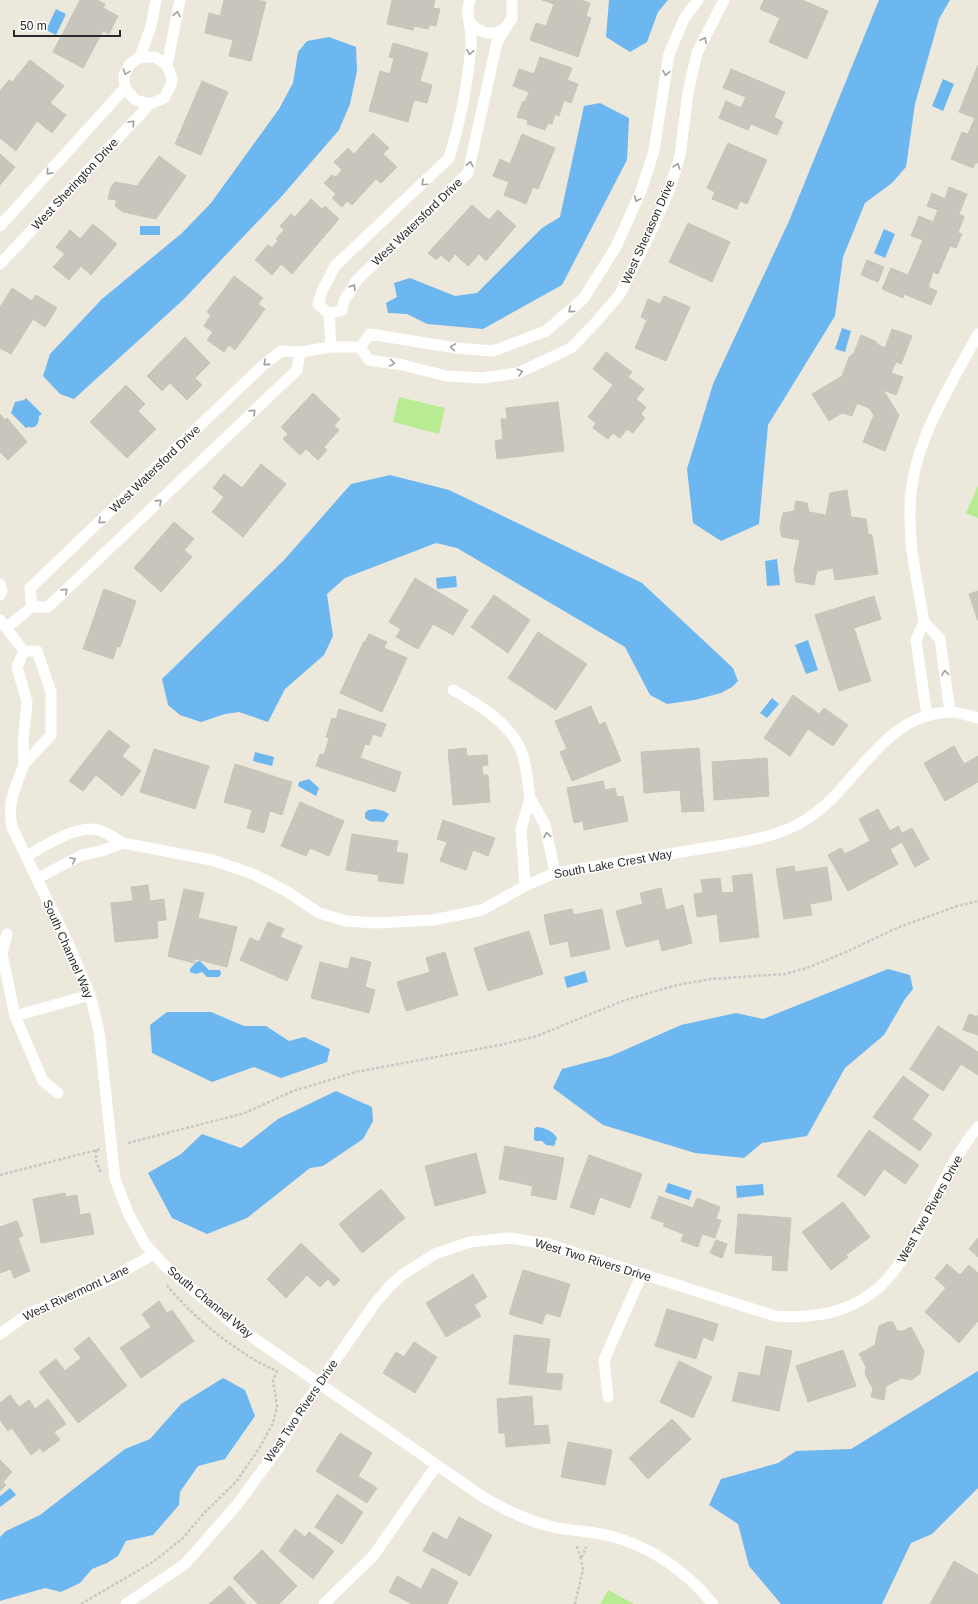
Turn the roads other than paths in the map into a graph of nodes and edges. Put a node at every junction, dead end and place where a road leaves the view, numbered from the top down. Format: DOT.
graph roads {
  1 [pos="156,0"];
  2 [pos="180,0"];
  3 [pos="470,0"];
  4 [pos="698,0"];
  5 [pos="724,0"];
  6 [pos="511,2"];
  7 [pos="469,20"];
  8 [pos="509,23"];
  9 [pos="140,57"];
  10 [pos="167,65"];
  11 [pos="125,88"];
  12 [pos="150,104"];
  13 [pos="0,226"];
  14 [pos="0,264"];
  15 [pos="330,314"];
  16 [pos="978,334"];
  17 [pos="360,346"];
  18 [pos="332,347"];
  19 [pos="300,352"];
  20 [pos="0,584"];
  21 [pos="0,595"];
  22 [pos="32,607"];
  23 [pos="924,622"];
  24 [pos="3,624"];
  25 [pos="24,651"];
  26 [pos="453,690"];
  27 [pos="950,712"];
  28 [pos="927,716"];
  29 [pos="978,718"];
  30 [pos="24,764"];
  31 [pos="530,798"];
  32 [pos="123,843"];
  33 [pos="27,856"];
  34 [pos="555,873"];
  35 [pos="38,878"];
  36 [pos="525,886"];
  37 [pos="6,934"];
  38 [pos="90,995"];
  39 [pos="15,1016"];
  40 [pos="58,1092"];
  41 [pos="978,1127"];
  42 [pos="154,1254"];
  43 [pos="642,1274"];
  44 [pos="0,1334"];
  45 [pos="320,1384"];
  46 [pos="608,1397"];
  47 [pos="437,1465"];
  48 [pos="126,1604"];
  49 [pos="324,1604"];
  50 [pos="713,1604"];
  1 -- 9 [label="street"];
  10 -- 2 [label="street, West Sherington Drive, one-way"];
  3 -- 7 [label="street, West Watersford Drive"];
  4 -- 17 [label="street, West Sherason Drive, one-way"];
  17 -- 5 [label="street, West Sherason Drive, one-way"];
  6 -- 8 [label="street, West Watersford Drive"];
  7 -- 8 [label="street"];
  7 -- 15 [label="street, West Watersford Drive, one-way"];
  15 -- 8 [label="street, West Watersford Drive, one-way"];
  9 -- 10 [label="street"];
  9 -- 11 [label="street, one-way"];
  10 -- 12 [label="street, West Sherington Drive"];
  11 -- 12 [label="street"];
  11 -- 13 [label="street, one-way"];
  14 -- 12 [label="street, West Sherington Drive, one-way"];
  15 -- 18 [label="street"];
  16 -- 23 [label="street"];
  17 -- 18 [label="street"];
  18 -- 19 [label="street, West Watersford Drive"];
  22 -- 19 [label="street, one-way"];
  19 -- 22 [label="street, West Watersford Drive, one-way"];
  20 -- 21 [label="street"];
  22 -- 24 [label="street"];
  27 -- 23 [label="street, one-way"];
  23 -- 28 [label="street"];
  24 -- 25 [label="street, South Channel Way"];
  25 -- 30 [label="street, South Channel Way"];
  25 -- 30 [label="street, South Channel Way"];
  26 -- 31 [label="street"];
  27 -- 28 [label="street"];
  27 -- 29 [label="street"];
  28 -- 34 [label="street, South Lake Crest Way"];
  30 -- 33 [label="street, South Channel Way"];
  34 -- 31 [label="street, one-way"];
  31 -- 36 [label="street"];
  32 -- 33 [label="street, South Lake Crest Way"];
  35 -- 32 [label="street, one-way"];
  32 -- 36 [label="street, South Lake Crest Way"];
  33 -- 35 [label="street, South Channel Way"];
  34 -- 36 [label="street, South Lake Crest Way"];
  35 -- 38 [label="street, South Channel Way"];
  37 -- 39 [label="street"];
  38 -- 39 [label="street"];
  38 -- 42 [label="street, South Channel Way"];
  39 -- 40 [label="street"];
  41 -- 43 [label="street, West Two Rivers Drive"];
  42 -- 44 [label="street, West Rivermont Lane"];
  42 -- 45 [label="street, South Channel Way"];
  43 -- 45 [label="street, West Two Rivers Drive"];
  43 -- 46 [label="street"];
  45 -- 47 [label="street, South Channel Way"];
  45 -- 48 [label="street, West Two Rivers Drive"];
  47 -- 49 [label="street"];
  47 -- 50 [label="street, South Channel Way"];
}
